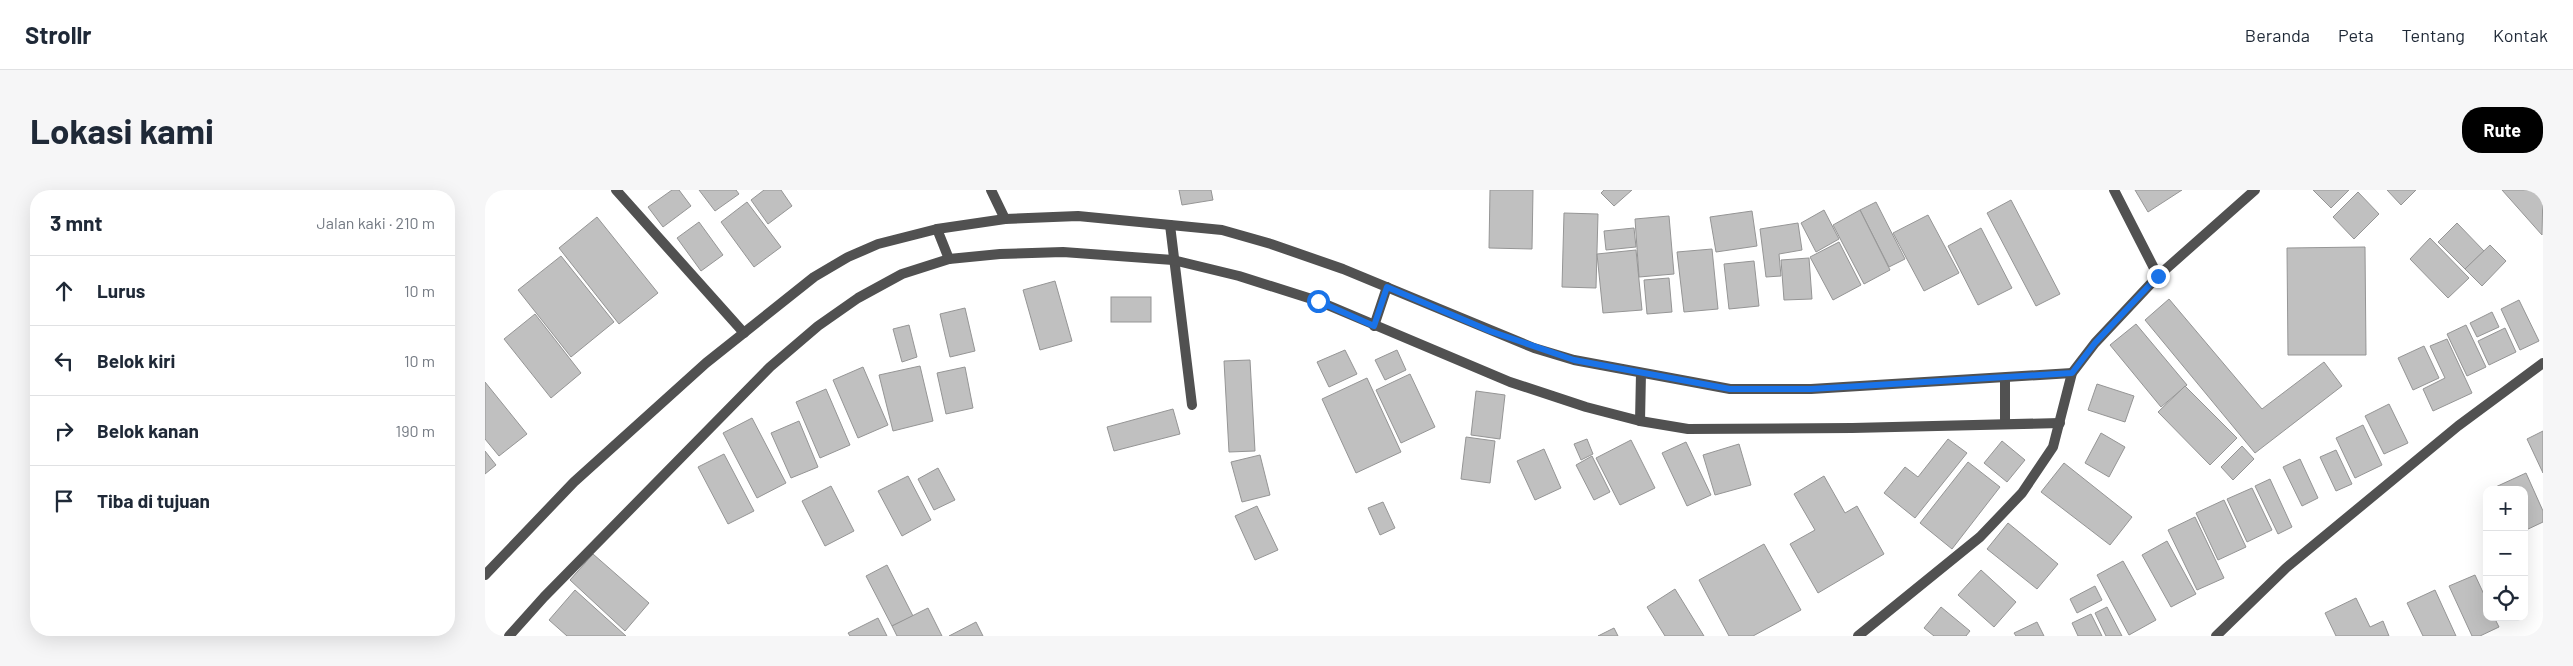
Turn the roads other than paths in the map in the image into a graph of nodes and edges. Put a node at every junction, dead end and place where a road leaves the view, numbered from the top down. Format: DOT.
graph roads {
  1 [pos="616,190"];
  2 [pos="991,190"];
  3 [pos="2114,190"];
  4 [pos="2255,190"];
  5 [pos="1005,219"];
  6 [pos="1170,224"];
  7 [pos="937,229"];
  8 [pos="949,259"];
  9 [pos="1173,260"];
  10 [pos="2158,276"];
  11 [pos="1387,287"];
  12 [pos="1374,326"];
  13 [pos="744,333"];
  14 [pos="2543,363"];
  15 [pos="1641,373"];
  16 [pos="2072,373"];
  17 [pos="2005,378"];
  18 [pos="1192,405"];
  19 [pos="1640,421"];
  20 [pos="2060,423"];
  21 [pos="2005,424"];
  22 [pos="485,575"];
  23 [pos="509,636"];
  24 [pos="1858,636"];
  25 [pos="2216,636"];
  1 -- 13 [label="street"];
  2 -- 5 [label="street"];
  3 -- 10 [label="street"];
  4 -- 10 [label="street"];
  5 -- 6 [label="street"];
  5 -- 7 [label="street"];
  6 -- 9 [label="street"];
  6 -- 11 [label="street"];
  7 -- 8 [label="street"];
  7 -- 13 [label="street"];
  8 -- 9 [label="street"];
  8 -- 23 [label="street"];
  9 -- 12 [label="street"];
  9 -- 18 [label="street"];
  10 -- 16 [label="street"];
  11 -- 12 [label="street"];
  11 -- 15 [label="street"];
  12 -- 19 [label="street"];
  13 -- 22 [label="street"];
  14 -- 25 [label="street"];
  15 -- 17 [label="street"];
  15 -- 19 [label="street"];
  16 -- 17 [label="street"];
  16 -- 20 [label="street"];
  17 -- 21 [label="street"];
  19 -- 21 [label="street"];
  20 -- 21 [label="street"];
  20 -- 24 [label="street"];
}
